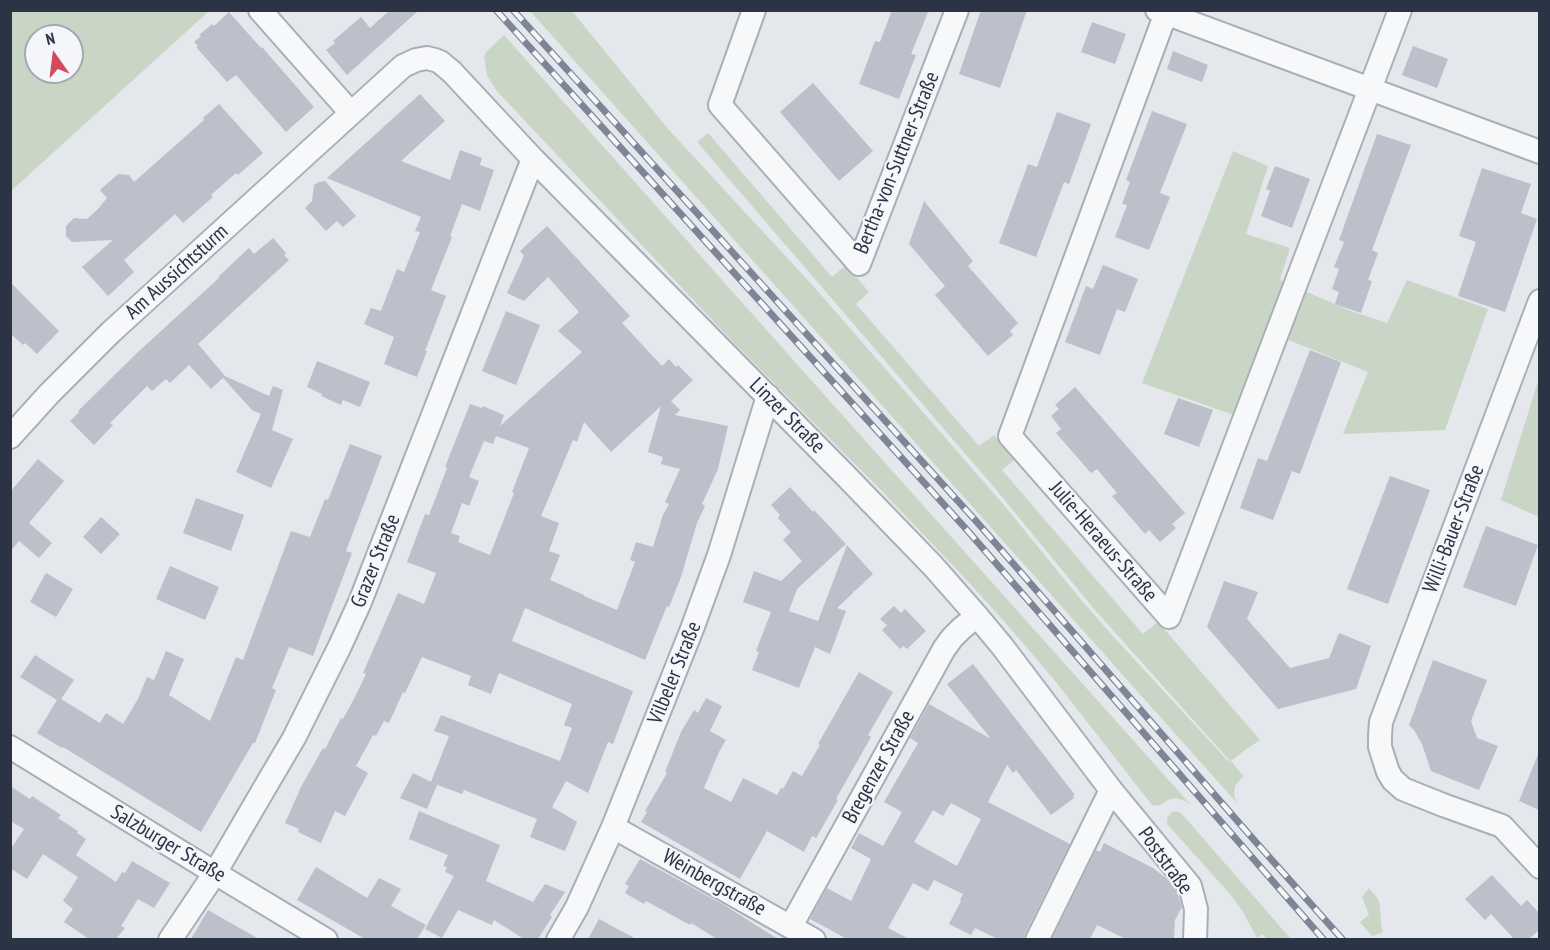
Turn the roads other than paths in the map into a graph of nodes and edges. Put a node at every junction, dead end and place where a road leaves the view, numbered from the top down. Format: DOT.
graph roads {
  1 [pos="260,10"];
  2 [pos="754,10"];
  3 [pos="957,10"];
  4 [pos="1400,10"];
  5 [pos="1163,12"];
  6 [pos="440,62"];
  7 [pos="1370,90"];
  8 [pos="351,113"];
  9 [pos="1539,152"];
  10 [pos="533,159"];
  11 [pos="1539,301"];
  12 [pos="768,396"];
  13 [pos="10,437"];
  14 [pos="977,616"];
  15 [pos="10,747"];
  16 [pos="1111,790"];
  17 [pos="613,827"];
  18 [pos="1539,867"];
  19 [pos="215,873"];
  20 [pos="791,926"];
  21 [pos="170,939"];
  22 [pos="326,939"];
  23 [pos="558,939"];
  24 [pos="814,939"];
  25 [pos="1037,939"];
  26 [pos="1195,939"];
  1 -- 8 [label="street"];
  2 -- 3 [label="street, Bertha-von-Suttner-Straße"];
  4 -- 7 [label="street"];
  5 -- 7 [label="street"];
  5 -- 7 [label="street, Julie-Heraeus-Straße"];
  6 -- 8 [label="street, Am Aussichtsturm"];
  6 -- 10 [label="street, Linzer Straße"];
  7 -- 9 [label="street"];
  8 -- 13 [label="street, Am Aussichtsturm"];
  10 -- 12 [label="street, Linzer Straße"];
  10 -- 19 [label="street, Grazer Straße"];
  11 -- 18 [label="street, Willi-Bauer-Straße"];
  12 -- 14 [label="street, Linzer Straße"];
  12 -- 17 [label="street, Vilbeler Straße"];
  14 -- 16 [label="street, Linzer Straße"];
  14 -- 20 [label="street, Bregenzer Straße"];
  15 -- 19 [label="street, Salzburger Straße"];
  16 -- 25 [label="street"];
  16 -- 26 [label="street, Poststraße"];
  17 -- 20 [label="street, Weinbergstraße"];
  17 -- 23 [label="street, Vilbeler Straße"];
  19 -- 21 [label="street, Grazer Straße"];
  19 -- 22 [label="street, Salzburger Straße"];
  20 -- 24 [label="street, Weinbergstraße"];
}
